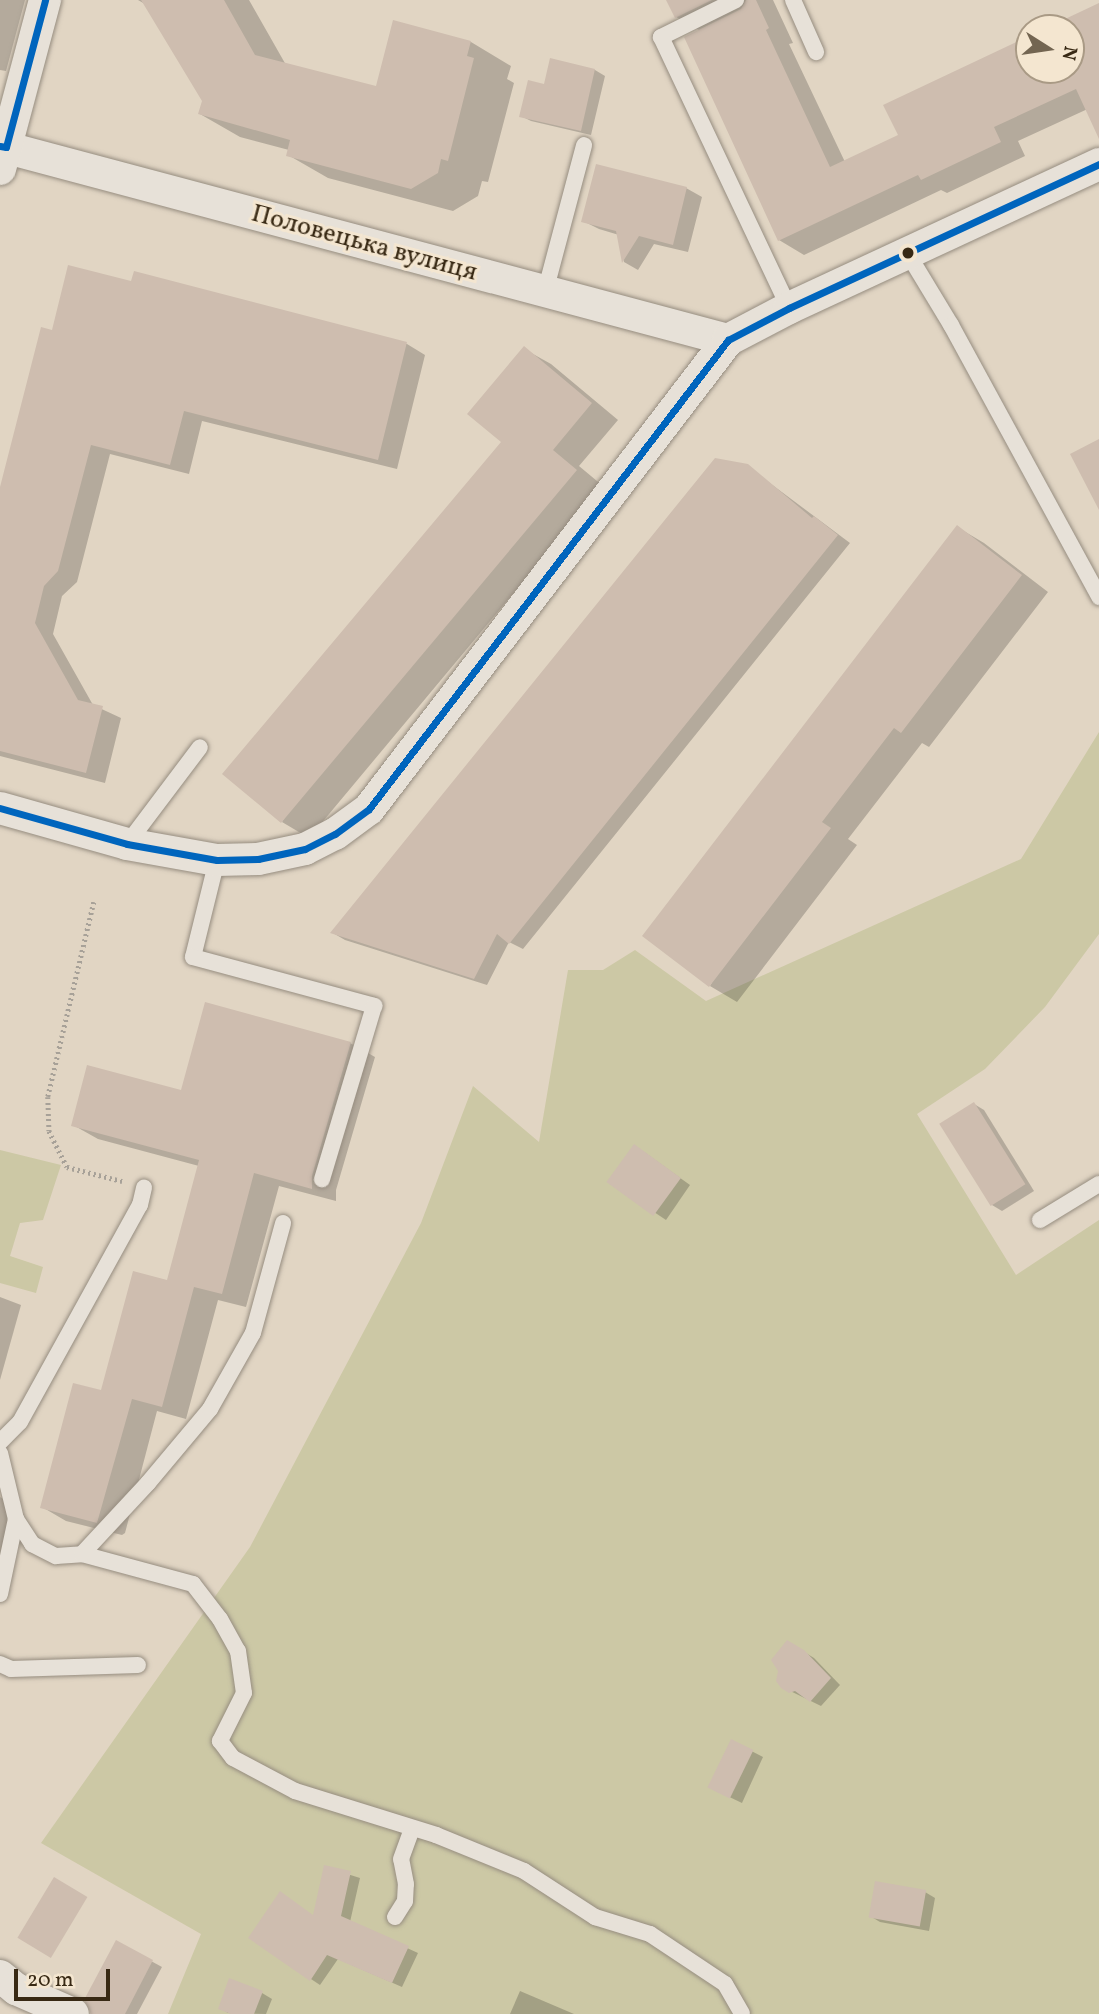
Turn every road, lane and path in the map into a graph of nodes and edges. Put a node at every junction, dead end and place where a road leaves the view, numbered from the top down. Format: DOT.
graph roads {
  1 [pos="45,0"];
  2 [pos="736,0"];
  3 [pos="793,0"];
  4 [pos="816,52"];
  5 [pos="584,145"];
  6 [pos="2,154"];
  7 [pos="1099,164"];
  8 [pos="908,254"];
  9 [pos="545,292"];
  10 [pos="789,308"];
  11 [pos="729,340"];
  12 [pos="1099,597"];
  13 [pos="200,747"];
  14 [pos="0,808"];
  15 [pos="127,844"];
  16 [pos="217,860"];
  17 [pos="94,902"];
  18 [pos="322,1179"];
  19 [pos="1099,1184"];
  20 [pos="144,1187"];
  21 [pos="1040,1220"];
  22 [pos="283,1223"];
  23 [pos="0,1442"];
  24 [pos="0,1453"];
  25 [pos="16,1519"];
  26 [pos="82,1554"];
  27 [pos="0,1594"];
  28 [pos="0,1664"];
  29 [pos="138,1665"];
  30 [pos="412,1828"];
  31 [pos="395,1917"];
  32 [pos="0,1976"];
  33 [pos="73,2014"];
  34 [pos="742,2014"];
  1 -- 6 [label="street"];
  2 -- 10 [label="lane"];
  3 -- 4 [label="lane"];
  5 -- 9 [label="lane"];
  6 -- 9 [label="street, Половецька вулиця"];
  7 -- 8 [label="street"];
  8 -- 10 [label="street"];
  8 -- 12 [label="lane"];
  9 -- 11 [label="street, Половецька вулиця"];
  10 -- 11 [label="street"];
  11 -- 16 [label="street"];
  13 -- 15 [label="lane"];
  14 -- 15 [label="street"];
  15 -- 16 [label="street"];
  16 -- 18 [label="lane"];
  17 -- 20 [label="path"];
  19 -- 21 [label="lane"];
  20 -- 23 [label="lane"];
  22 -- 26 [label="lane"];
  24 -- 25 [label="lane"];
  25 -- 26 [label="lane"];
  25 -- 27 [label="lane"];
  26 -- 30 [label="lane"];
  28 -- 29 [label="lane"];
  30 -- 31 [label="lane"];
  30 -- 34 [label="lane"];
  32 -- 33 [label="street"];
}
